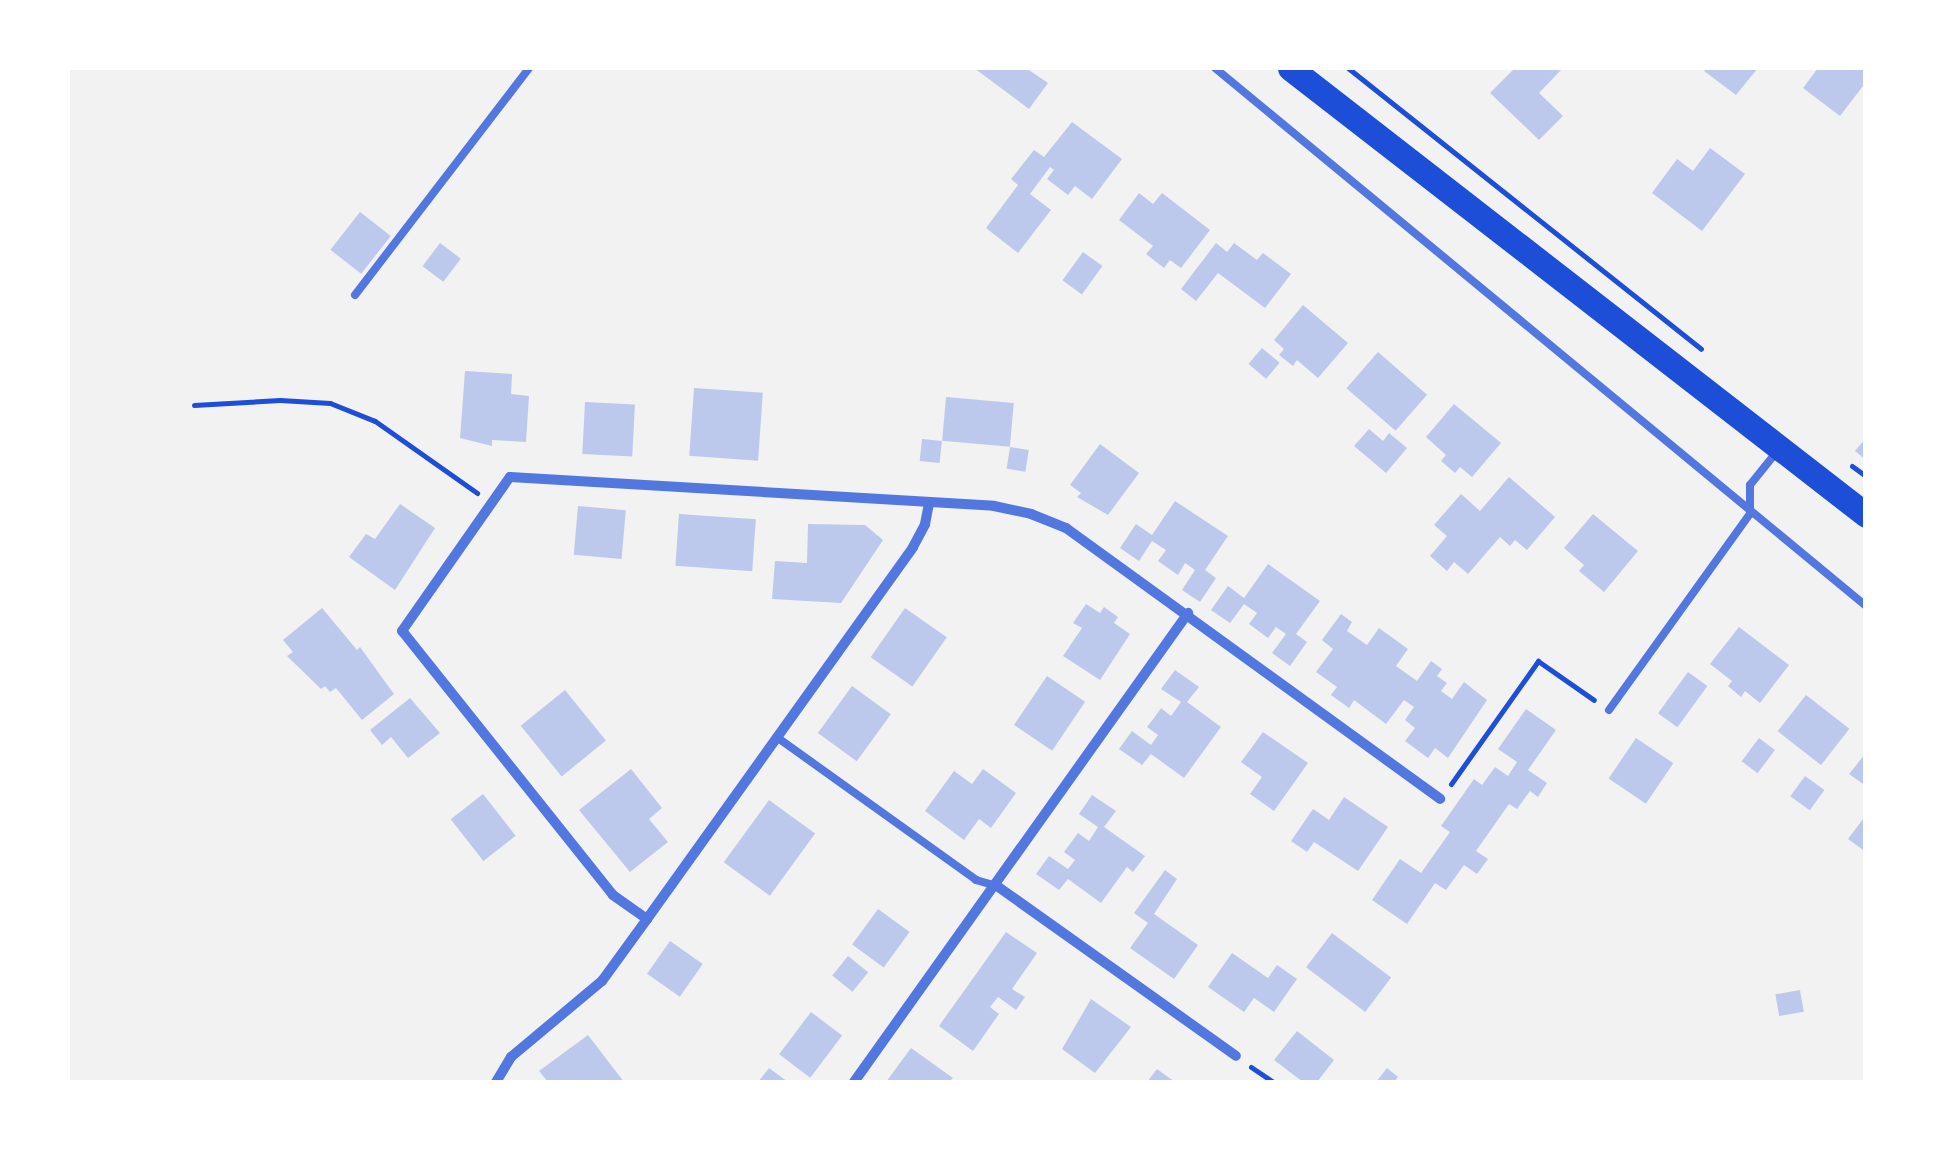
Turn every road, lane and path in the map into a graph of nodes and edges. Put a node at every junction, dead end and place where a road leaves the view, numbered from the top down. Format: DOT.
graph roads {
  1 [pos="529,68"];
  2 [pos="1215,68"];
  3 [pos="1290,68"];
  4 [pos="1348,68"];
  5 [pos="355,295"];
  6 [pos="1708,354"];
  7 [pos="194,404"];
  8 [pos="1778,450"];
  9 [pos="1850,464"];
  10 [pos="1866,476"];
  11 [pos="491,504"];
  12 [pos="929,504"];
  13 [pos="1750,514"];
  14 [pos="1866,515"];
  15 [pos="1866,606"];
  16 [pos="1188,613"];
  17 [pos="1608,710"];
  18 [pos="778,738"];
  19 [pos="1440,799"];
  20 [pos="998,886"];
  21 [pos="648,919"];
  22 [pos="1236,1056"];
  23 [pos="496,1082"];
  24 [pos="854,1082"];
  25 [pos="1273,1082"];
  1 -- 5 [label="lane"];
  2 -- 13 [label="lane"];
  3 -- 8 [label="main road"];
  4 -- 6 [label="path"];
  7 -- 11 [label="path"];
  8 -- 13 [label="lane"];
  8 -- 14 [label="main road"];
  9 -- 10 [label="path"];
  11 -- 12 [label="street"];
  11 -- 21 [label="street"];
  12 -- 16 [label="street"];
  12 -- 18 [label="street"];
  13 -- 15 [label="lane"];
  13 -- 17 [label="lane"];
  16 -- 19 [label="street"];
  16 -- 20 [label="street"];
  17 -- 19 [label="path"];
  18 -- 20 [label="lane"];
  18 -- 21 [label="street"];
  20 -- 22 [label="street"];
  20 -- 24 [label="street"];
  21 -- 23 [label="street"];
  22 -- 25 [label="path"];
}
